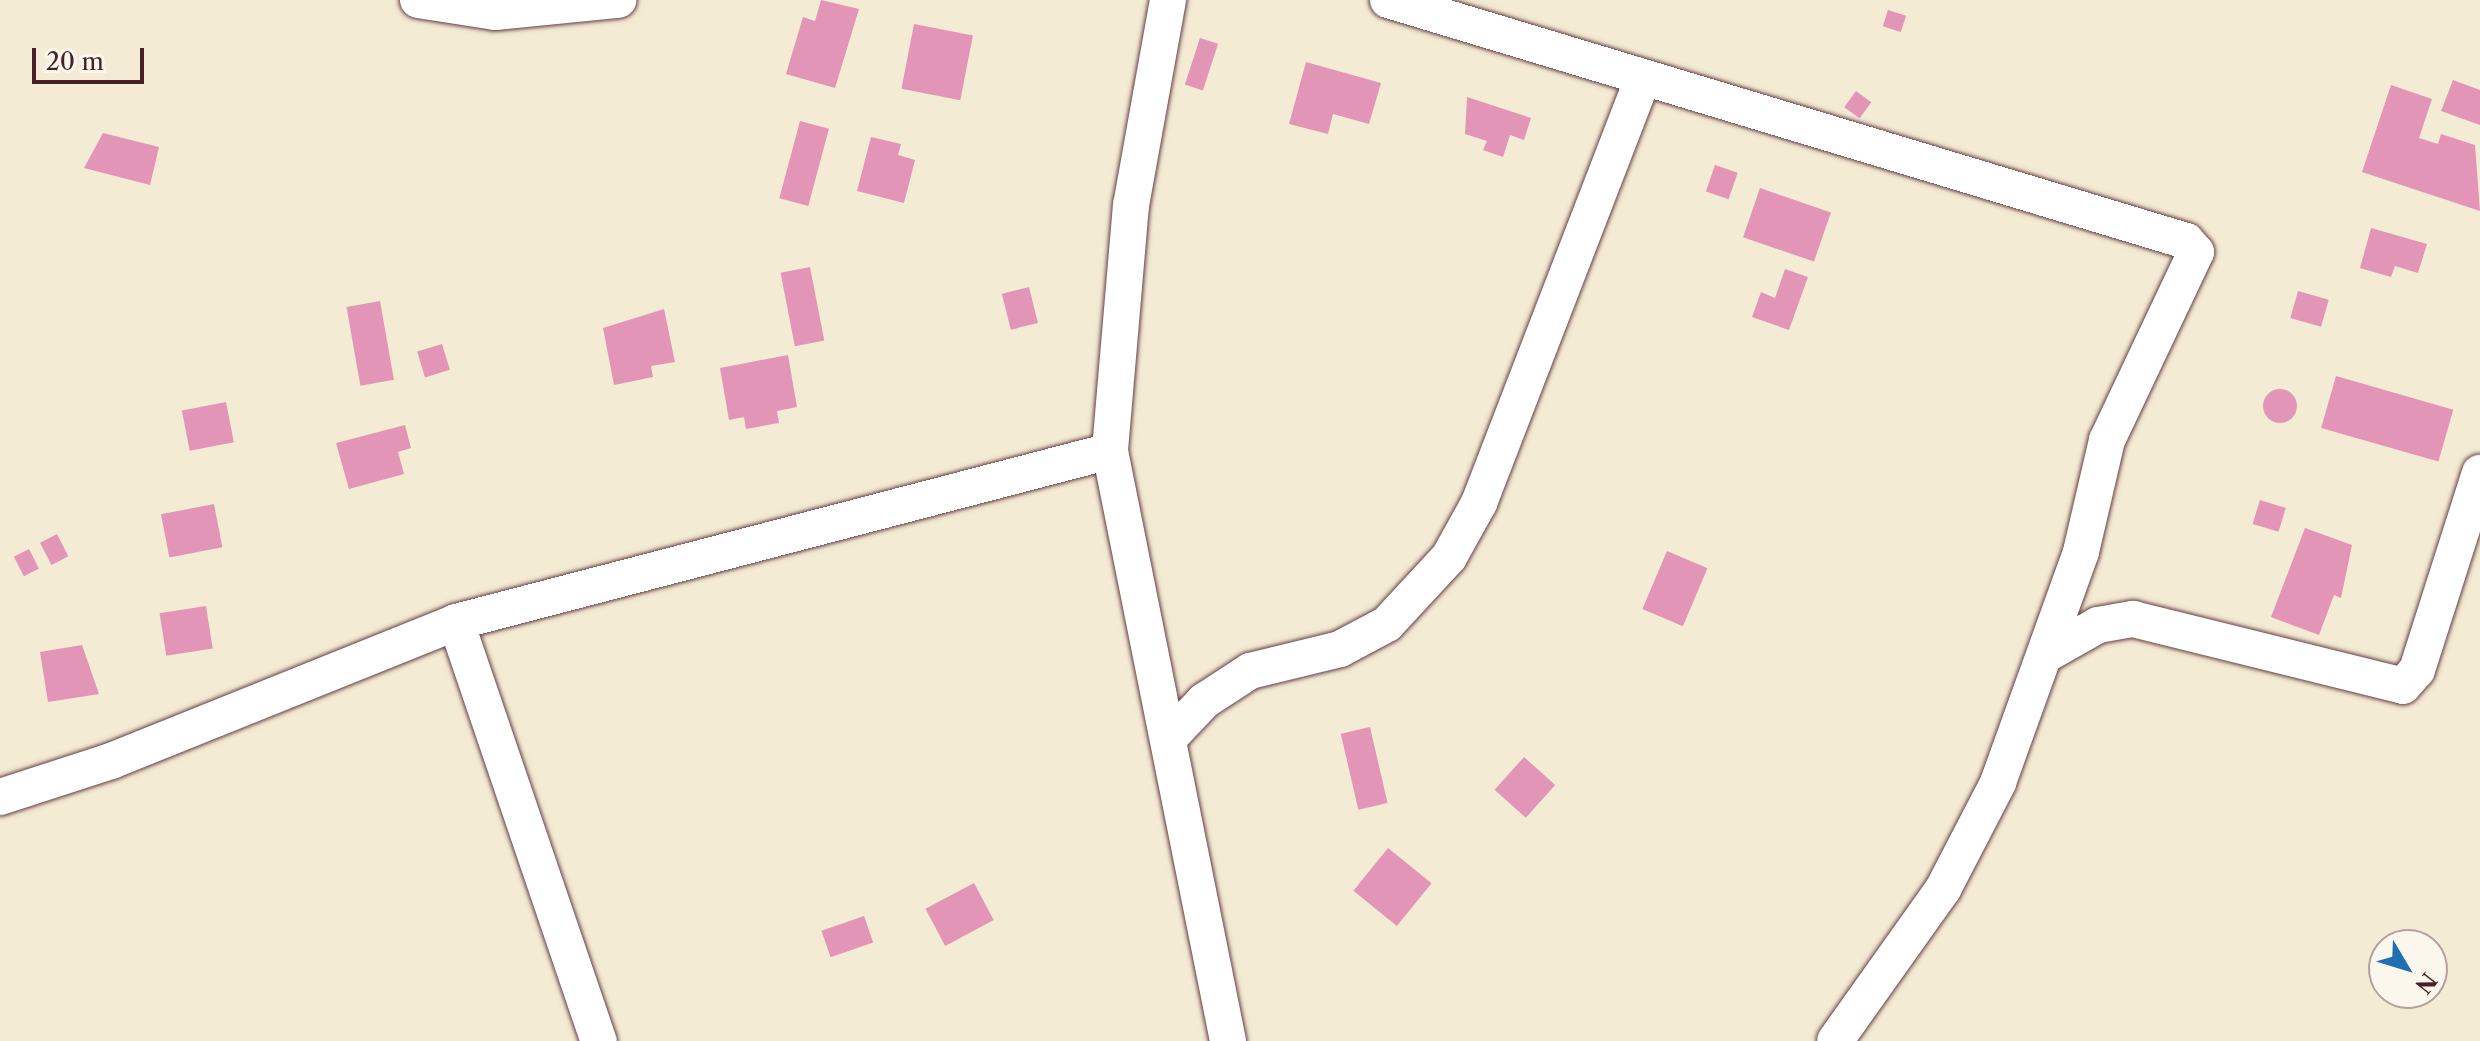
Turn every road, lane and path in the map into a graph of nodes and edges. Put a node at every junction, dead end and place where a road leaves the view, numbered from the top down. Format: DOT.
graph roads {
  1 [pos="418,0"];
  2 [pos="618,0"];
  3 [pos="1168,0"];
  4 [pos="1388,0"];
  5 [pos="1643,78"];
  6 [pos="1110,451"];
  7 [pos="2480,473"];
  8 [pos="456,622"];
  9 [pos="2045,655"];
  10 [pos="1168,739"];
  11 [pos="0,797"];
  12 [pos="599,1041"];
  13 [pos="1228,1041"];
  14 [pos="1835,1041"];
  1 -- 2 [label="street"];
  3 -- 6 [label="street"];
  4 -- 5 [label="street"];
  5 -- 9 [label="street"];
  5 -- 10 [label="street"];
  6 -- 8 [label="street"];
  6 -- 10 [label="street"];
  7 -- 9 [label="street"];
  8 -- 11 [label="street"];
  8 -- 12 [label="street"];
  9 -- 14 [label="street"];
  10 -- 13 [label="street"];
}
